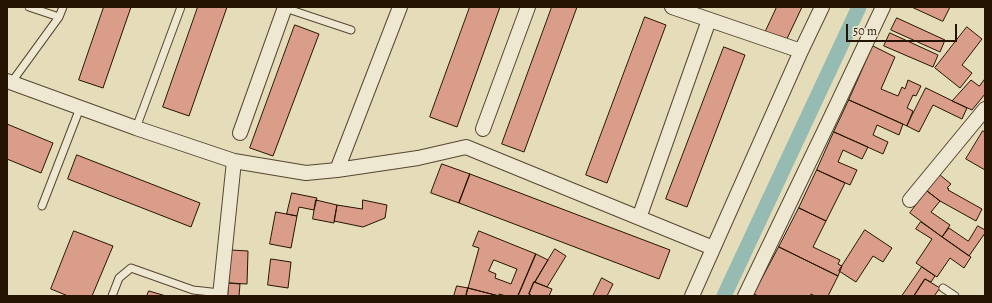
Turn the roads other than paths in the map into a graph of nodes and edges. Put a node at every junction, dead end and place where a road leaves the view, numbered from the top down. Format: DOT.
graph roads {
  1 [pos="29,7"];
  2 [pos="63,7"];
  3 [pos="181,7"];
  4 [pos="400,7"];
  5 [pos="528,7"];
  6 [pos="672,7"];
  7 [pos="822,7"];
  8 [pos="882,7"];
  9 [pos="285,8"];
  10 [pos="59,17"];
  11 [pos="709,20"];
  12 [pos="351,30"];
  13 [pos="801,51"];
  14 [pos="9,82"];
  15 [pos="80,108"];
  16 [pos="985,109"];
  17 [pos="136,128"];
  18 [pos="482,129"];
  19 [pos="240,133"];
  20 [pos="234,160"];
  21 [pos="337,170"];
  22 [pos="910,200"];
  23 [pos="42,206"];
  24 [pos="639,218"];
  25 [pos="713,248"];
  26 [pos="943,288"];
  27 [pos="220,294"];
  28 [pos="112,296"];
  29 [pos="692,296"];
  30 [pos="745,296"];
  31 [pos="954,296"];
  1 -- 10 [label="lane"];
  2 -- 10 [label="lane"];
  3 -- 17 [label="lane"];
  4 -- 21 [label="street"];
  5 -- 18 [label="street"];
  6 -- 11 [label="street"];
  7 -- 13 [label="street"];
  8 -- 30 [label="street"];
  9 -- 12 [label="lane"];
  9 -- 19 [label="street"];
  10 -- 14 [label="lane"];
  11 -- 13 [label="street"];
  11 -- 24 [label="street"];
  13 -- 25 [label="street"];
  14 -- 15 [label="street"];
  15 -- 17 [label="street"];
  15 -- 23 [label="lane"];
  16 -- 22 [label="street"];
  17 -- 20 [label="street"];
  20 -- 21 [label="street"];
  20 -- 27 [label="street"];
  21 -- 24 [label="street"];
  24 -- 25 [label="street"];
  25 -- 29 [label="street"];
  26 -- 31 [label="lane"];
  27 -- 28 [label="lane"];
}
